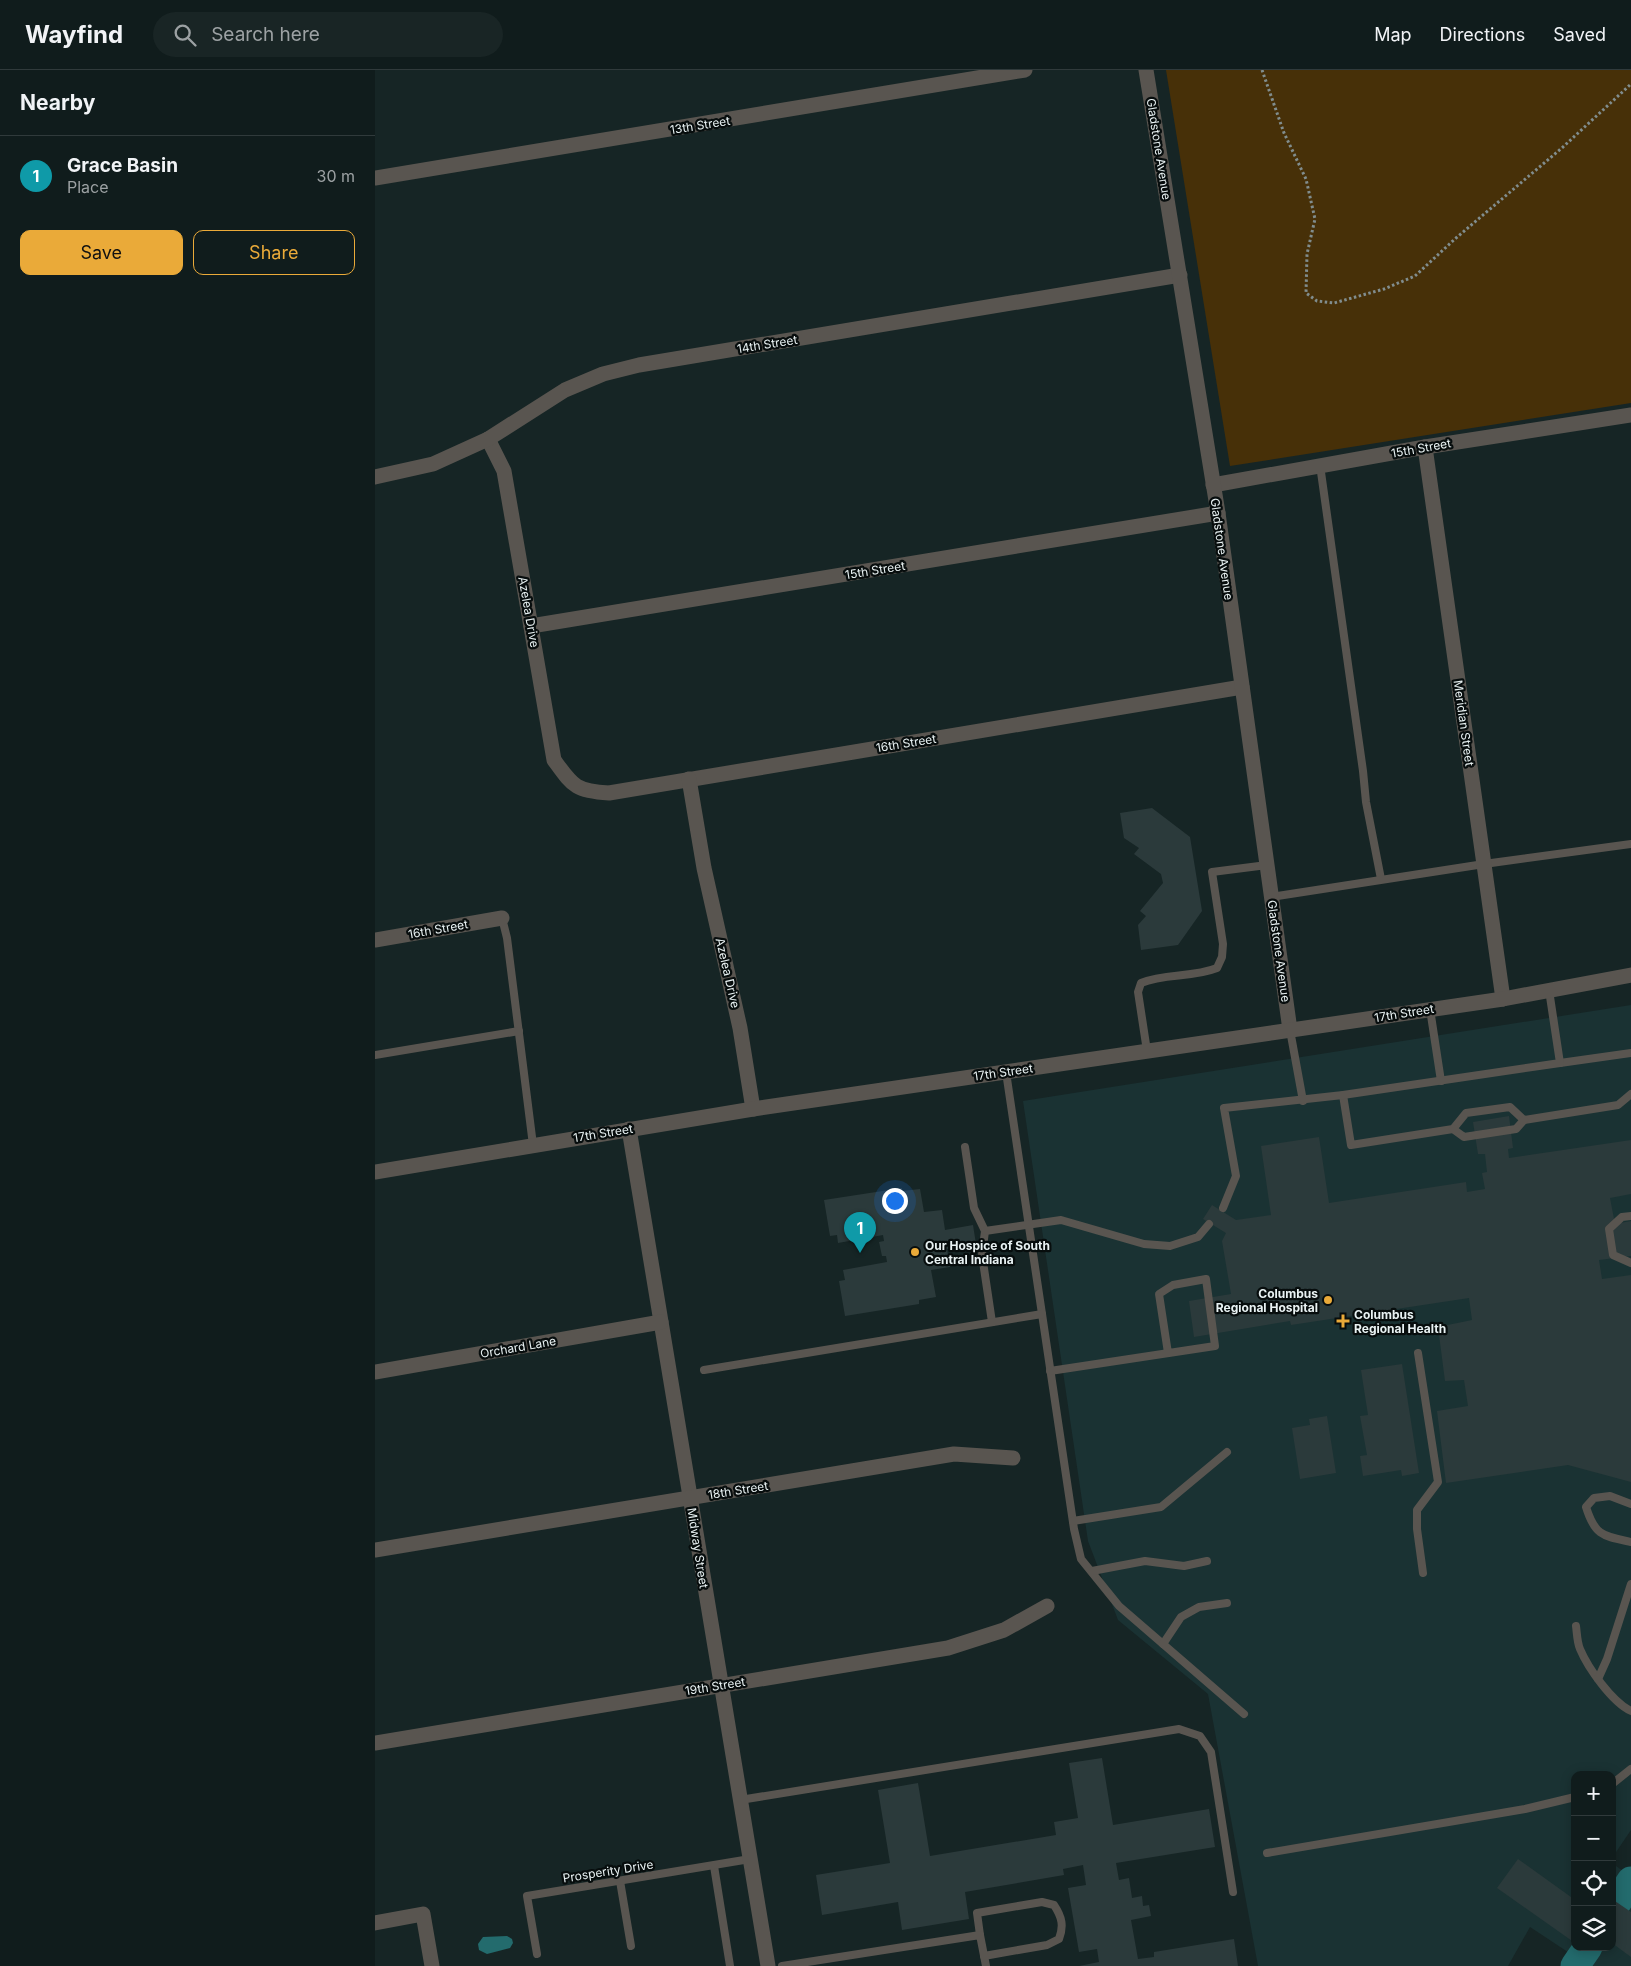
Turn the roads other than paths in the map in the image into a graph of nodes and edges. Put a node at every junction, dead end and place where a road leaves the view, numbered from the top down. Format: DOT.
graph roads {
  1 [pos="1025,70"];
  2 [pos="1146,70"];
  3 [pos="375,178"];
  4 [pos="1180,275"];
  5 [pos="1631,415"];
  6 [pos="489,439"];
  7 [pos="1425,447"];
  8 [pos="1320,466"];
  9 [pos="375,477"];
  10 [pos="1213,484"];
  11 [pos="1218,513"];
  12 [pos="531,626"];
  13 [pos="1242,687"];
  14 [pos="689,779"];
  15 [pos="571,783"];
  16 [pos="1631,844"];
  17 [pos="1484,864"];
  18 [pos="1267,865"];
  19 [pos="1381,879"];
  20 [pos="1271,896"];
  21 [pos="501,918"];
  22 [pos="375,940"];
  23 [pos="1631,975"];
  24 [pos="1549,990"];
  25 [pos="1503,999"];
  26 [pos="1429,1009"];
  27 [pos="1290,1030"];
  28 [pos="519,1031"];
  29 [pos="1147,1051"];
  30 [pos="1631,1053"];
  31 [pos="375,1055"];
  32 [pos="1560,1063"];
  33 [pos="1005,1072"];
  34 [pos="1441,1081"];
  35 [pos="1631,1094"];
  36 [pos="1343,1096"];
  37 [pos="1303,1101"];
  38 [pos="753,1108"];
  39 [pos="1524,1120"];
  40 [pos="629,1129"];
  41 [pos="1453,1129"];
  42 [pos="533,1145"];
  43 [pos="965,1147"];
  44 [pos="375,1172"];
  45 [pos="1223,1208"];
  46 [pos="1631,1216"];
  47 [pos="1029,1224"];
  48 [pos="1209,1224"];
  49 [pos="985,1231"];
  50 [pos="1631,1263"];
  51 [pos="1042,1314"];
  52 [pos="661,1322"];
  53 [pos="992,1322"];
  54 [pos="1168,1353"];
  55 [pos="1418,1353"];
  56 [pos="704,1370"];
  57 [pos="1051,1371"];
  58 [pos="375,1372"];
  59 [pos="1227,1452"];
  60 [pos="1013,1458"];
  61 [pos="690,1498"];
  62 [pos="1631,1504"];
  63 [pos="1073,1520"];
  64 [pos="1631,1542"];
  65 [pos="375,1550"];
  66 [pos="1207,1561"];
  67 [pos="1092,1571"];
  68 [pos="1423,1573"];
  69 [pos="1631,1584"];
  70 [pos="1227,1602"];
  71 [pos="1047,1606"];
  72 [pos="1577,1626"];
  73 [pos="1163,1644"];
  74 [pos="1598,1679"];
  75 [pos="720,1685"];
  76 [pos="1631,1711"];
  77 [pos="1244,1714"];
  78 [pos="375,1743"];
  79 [pos="1631,1769"];
  80 [pos="1616,1781"];
  81 [pos="1571,1798"];
  82 [pos="740,1800"];
  83 [pos="1267,1853"];
  84 [pos="750,1859"];
  85 [pos="714,1866"];
  86 [pos="620,1881"];
  87 [pos="1233,1892"];
  88 [pos="375,1923"];
  89 [pos="980,1935"];
  90 [pos="631,1946"];
  91 [pos="537,1954"];
  92 [pos="984,1956"];
  93 [pos="432,1966"];
  94 [pos="730,1966"];
  95 [pos="768,1966"];
  96 [pos="782,1966"];
  97 [pos="986,1966"];
  1 -- 3 [label="street, 13th Street"];
  2 -- 4 [label="street, Gladstone Avenue"];
  4 -- 6 [label="street, 14th Street"];
  4 -- 10 [label="street, Gladstone Avenue"];
  5 -- 7 [label="street, 15th Street"];
  6 -- 9 [label="street, 14th Street"];
  6 -- 12 [label="street, Azelea Drive"];
  7 -- 8 [label="street, 15th Street"];
  7 -- 17 [label="street, Meridian Street"];
  8 -- 10 [label="street, 15th Street"];
  8 -- 19 [label="lane"];
  10 -- 11 [label="street, Gladstone Avenue"];
  11 -- 12 [label="street, 15th Street"];
  11 -- 13 [label="street, Gladstone Avenue"];
  12 -- 15 [label="street, Azelea Drive"];
  13 -- 14 [label="street, 16th Street"];
  13 -- 18 [label="street, Gladstone Avenue"];
  14 -- 15 [label="street, 16th Street"];
  14 -- 38 [label="street, Azelea Drive"];
  16 -- 17 [label="lane"];
  17 -- 19 [label="lane"];
  17 -- 25 [label="street, Meridian Street"];
  18 -- 20 [label="street, Gladstone Avenue"];
  18 -- 29 [label="lane"];
  19 -- 20 [label="lane"];
  20 -- 27 [label="street, Gladstone Avenue"];
  21 -- 22 [label="street, 16th Street"];
  21 -- 28 [label="lane"];
  23 -- 24 [label="street, 17th Street"];
  24 -- 25 [label="street, 17th Street"];
  24 -- 32 [label="lane"];
  25 -- 26 [label="street, 17th Street"];
  26 -- 27 [label="street, 17th Street"];
  26 -- 34 [label="lane"];
  27 -- 29 [label="street, 17th Street"];
  27 -- 37 [label="lane"];
  28 -- 31 [label="lane"];
  28 -- 42 [label="lane"];
  29 -- 33 [label="street, 17th Street"];
  30 -- 32 [label="lane"];
  32 -- 34 [label="lane"];
  33 -- 38 [label="street, 17th Street"];
  33 -- 47 [label="lane"];
  34 -- 36 [label="lane"];
  35 -- 39 [label="lane"];
  36 -- 37 [label="lane"];
  36 -- 41 [label="lane"];
  37 -- 45 [label="lane"];
  38 -- 40 [label="street, 17th Street"];
  39 -- 41 [label="lane"];
  39 -- 41 [label="lane"];
  40 -- 42 [label="street, 17th Street"];
  40 -- 52 [label="street, Midway Street"];
  42 -- 44 [label="street, 17th Street"];
  43 -- 49 [label="lane"];
  46 -- 50 [label="lane"];
  47 -- 48 [label="lane"];
  47 -- 49 [label="lane"];
  47 -- 51 [label="lane"];
  49 -- 53 [label="lane"];
  51 -- 53 [label="lane"];
  51 -- 57 [label="lane"];
  52 -- 58 [label="street, Orchard Lane"];
  52 -- 61 [label="street, Midway Street"];
  53 -- 56 [label="lane"];
  54 -- 54 [label="lane"];
  54 -- 57 [label="lane"];
  55 -- 68 [label="lane"];
  57 -- 63 [label="lane"];
  59 -- 63 [label="lane"];
  60 -- 61 [label="street, 18th Street"];
  61 -- 65 [label="street, 18th Street"];
  61 -- 75 [label="street, Midway Street"];
  62 -- 64 [label="lane"];
  63 -- 67 [label="lane"];
  66 -- 67 [label="lane"];
  67 -- 73 [label="lane"];
  69 -- 74 [label="lane"];
  70 -- 73 [label="lane"];
  71 -- 75 [label="street, 19th Street"];
  72 -- 74 [label="lane"];
  73 -- 77 [label="lane"];
  74 -- 76 [label="lane"];
  75 -- 78 [label="street, 19th Street"];
  75 -- 82 [label="street, Midway Street"];
  79 -- 80 [label="lane"];
  81 -- 83 [label="lane"];
  82 -- 84 [label="street, Midway Street"];
  82 -- 87 [label="lane"];
  84 -- 85 [label="lane, Prosperity Drive"];
  84 -- 95 [label="street, Midway Street"];
  85 -- 86 [label="lane, Prosperity Drive"];
  85 -- 94 [label="lane"];
  86 -- 90 [label="lane"];
  86 -- 91 [label="lane, Prosperity Drive"];
  88 -- 93 [label="street"];
  89 -- 92 [label="lane"];
  89 -- 92 [label="lane"];
  89 -- 96 [label="lane"];
  92 -- 97 [label="lane"];
}
